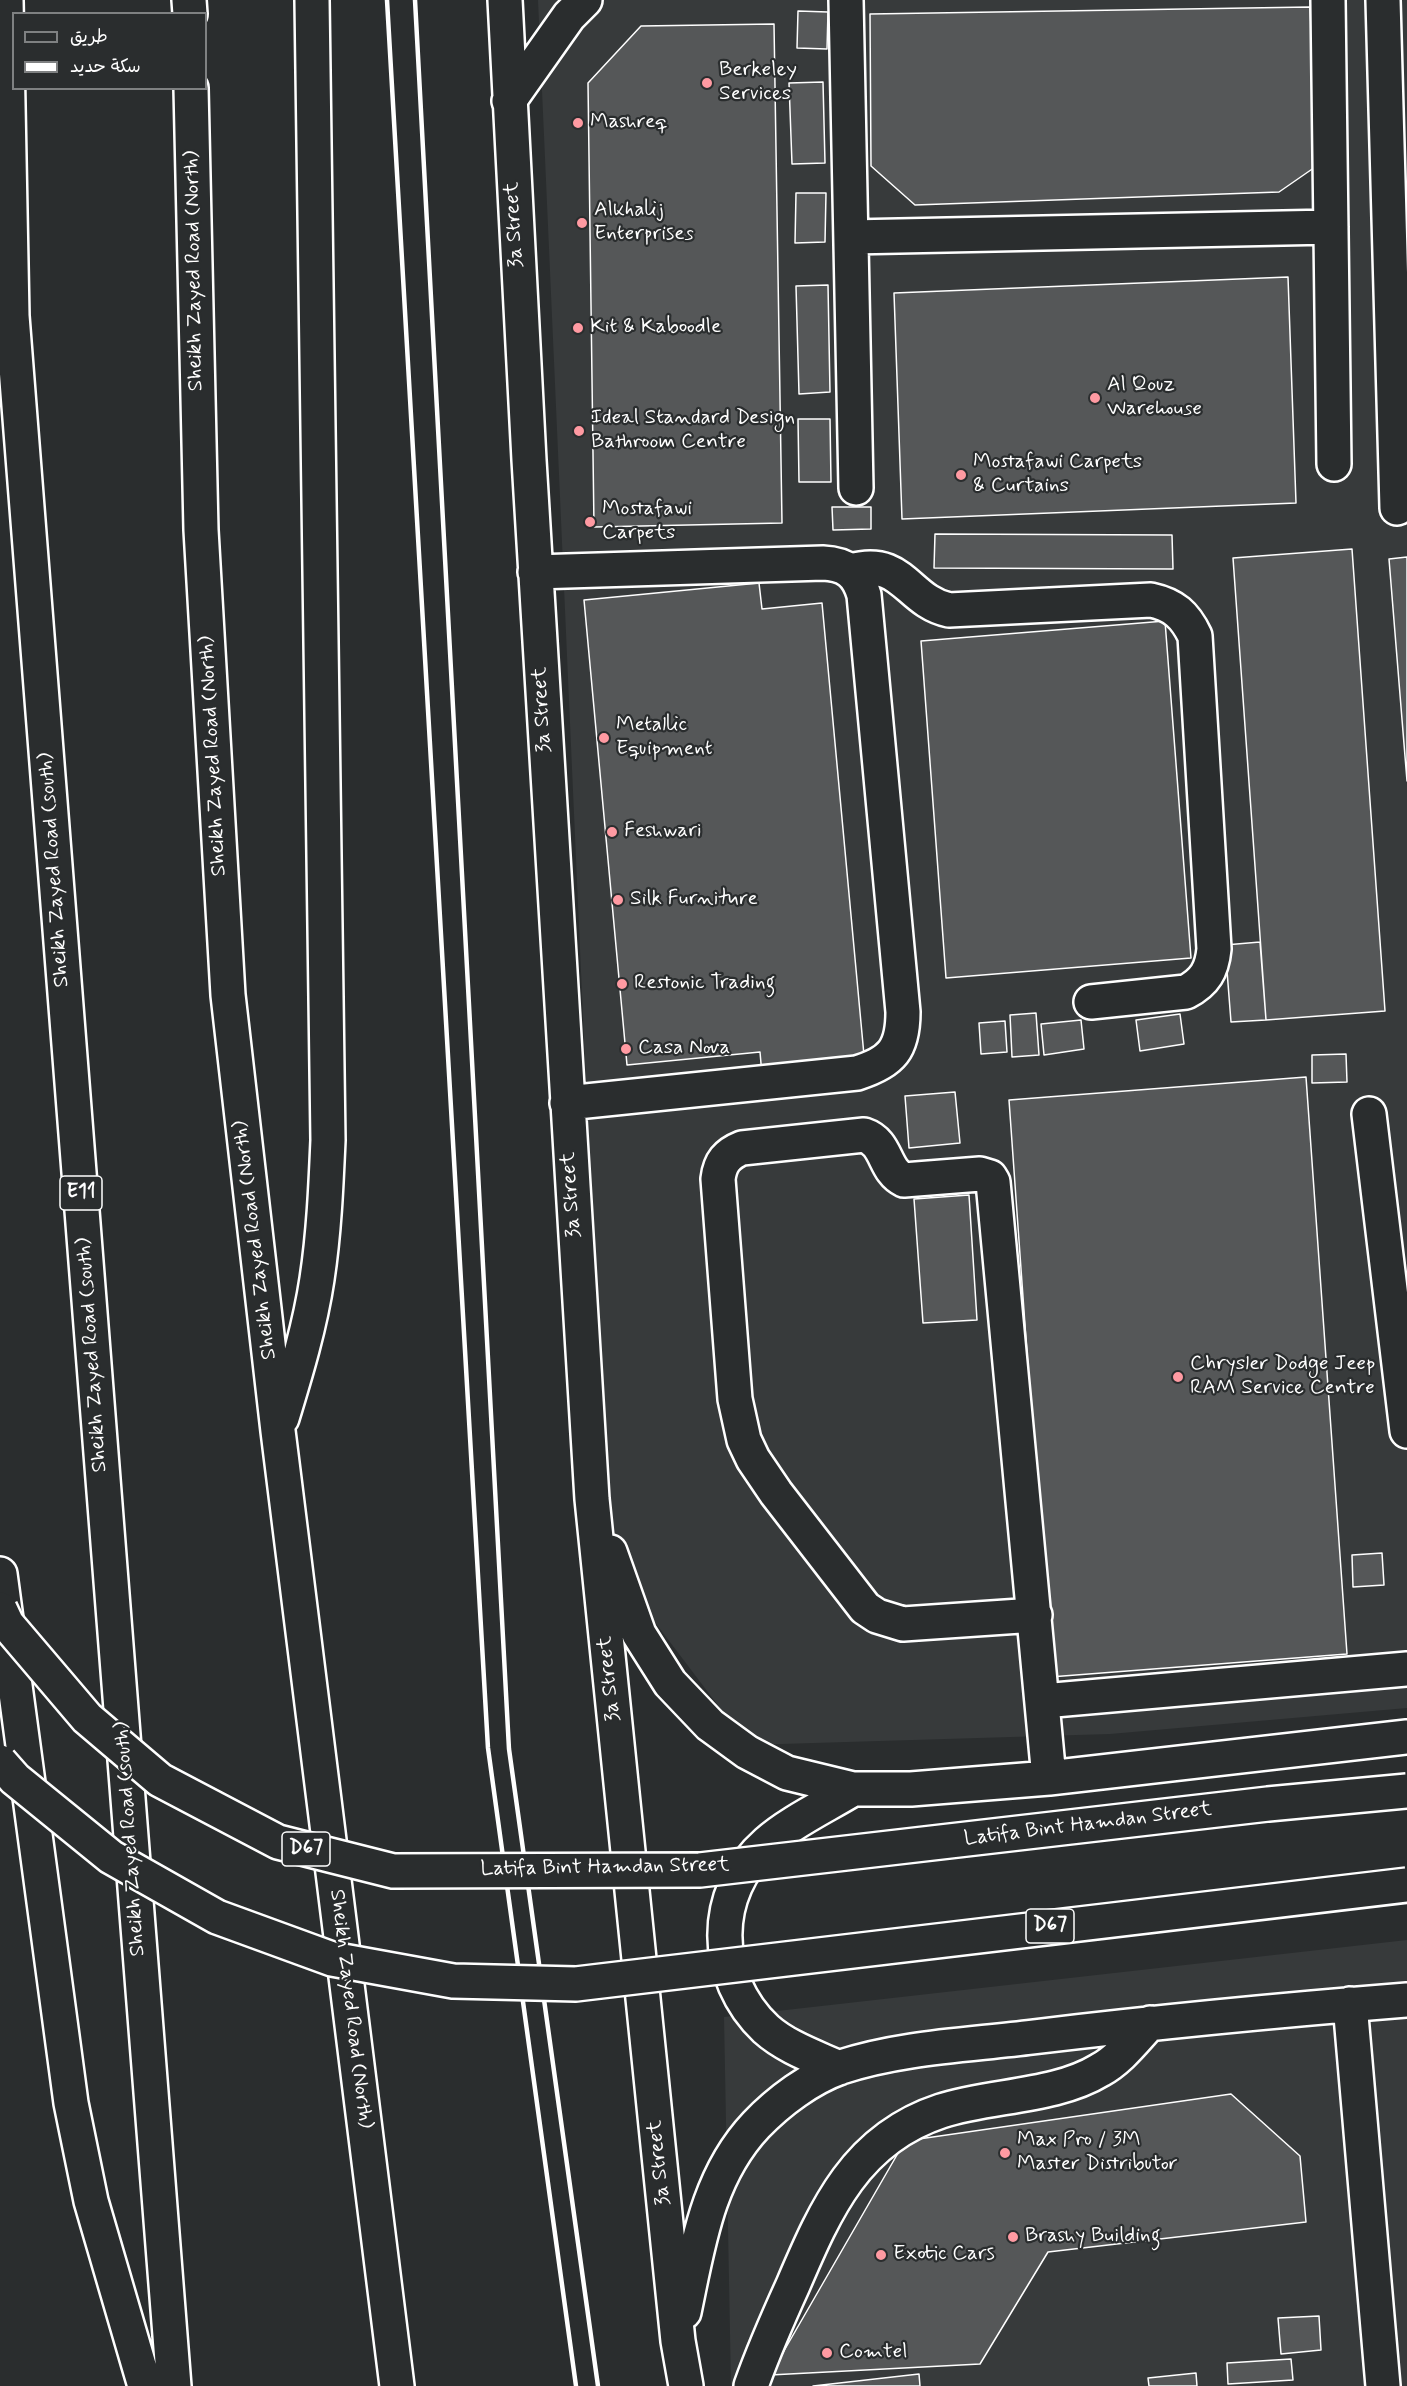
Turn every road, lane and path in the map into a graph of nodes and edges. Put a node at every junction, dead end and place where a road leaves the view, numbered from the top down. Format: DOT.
graph roads {
  1 [pos="6,0"];
  2 [pos="312,0"];
  3 [pos="504,0"];
  4 [pos="585,0"];
  5 [pos="846,0"];
  6 [pos="1328,0"];
  7 [pos="1383,0"];
  8 [pos="191,90"];
  9 [pos="509,101"];
  10 [pos="1330,227"];
  11 [pos="851,237"];
  12 [pos="1334,464"];
  13 [pos="856,488"];
  14 [pos="1397,508"];
  15 [pos="851,571"];
  16 [pos="535,572"];
  17 [pos="1091,1002"];
  18 [pos="567,1103"];
  19 [pos="1369,1114"];
  20 [pos="278,1431"];
  21 [pos="1407,1431"];
  22 [pos="592,1499"];
  23 [pos="0,1574"];
  24 [pos="0,1609"];
  25 [pos="1035,1615"];
  26 [pos="1407,1669"];
  27 [pos="1043,1701"];
  28 [pos="1407,1737"];
  29 [pos="0,1762"];
  30 [pos="1050,1778"];
  31 [pos="853,1789"];
  32 [pos="1407,1791"];
  33 [pos="1407,1885"];
  34 [pos="1407,2000"];
  35 [pos="1350,2004"];
  36 [pos="1150,2023"];
  37 [pos="839,2068"];
  38 [pos="678,2341"];
  39 [pos="145,2386"];
  40 [pos="174,2386"];
  41 [pos="397,2386"];
  42 [pos="686,2386"];
  43 [pos="751,2386"];
  44 [pos="1383,2386"];
  1 -- 40 [label="main road, Sheikh Zayed Road (south) / E11"];
  2 -- 20 [label="main road"];
  3 -- 9 [label="main road, 3a Street"];
  4 -- 9 [label="main road"];
  5 -- 11 [label="main road"];
  6 -- 10 [label="main road"];
  7 -- 14 [label="main road"];
  8 -- 20 [label="main road, Sheikh Zayed Road (North)"];
  9 -- 16 [label="main road, 3a Street"];
  10 -- 11 [label="main road"];
  10 -- 12 [label="main road"];
  11 -- 13 [label="main road"];
  15 -- 16 [label="main road"];
  15 -- 17 [label="main road"];
  15 -- 18 [label="main road"];
  16 -- 18 [label="main road, 3a Street"];
  18 -- 22 [label="main road, 3a Street"];
  19 -- 21 [label="main road"];
  20 -- 41 [label="main road, Sheikh Zayed Road (North)"];
  22 -- 31 [label="main road"];
  22 -- 38 [label="main road, 3a Street"];
  23 -- 39 [label="main road"];
  24 -- 32 [label="main road, Latifa Bint Hamdan Street / D67, bridge"];
  25 -- 25 [label="main road"];
  25 -- 27 [label="main road"];
  26 -- 27 [label="main road"];
  27 -- 30 [label="main road"];
  28 -- 30 [label="main road"];
  29 -- 33 [label="main road, D67, bridge"];
  30 -- 31 [label="main road"];
  31 -- 37 [label="main road"];
  34 -- 35 [label="main road"];
  35 -- 36 [label="main road"];
  35 -- 44 [label="main road"];
  36 -- 37 [label="main road"];
  36 -- 43 [label="main road"];
  37 -- 38 [label="main road"];
  38 -- 42 [label="main road, 3a Street"];
}
